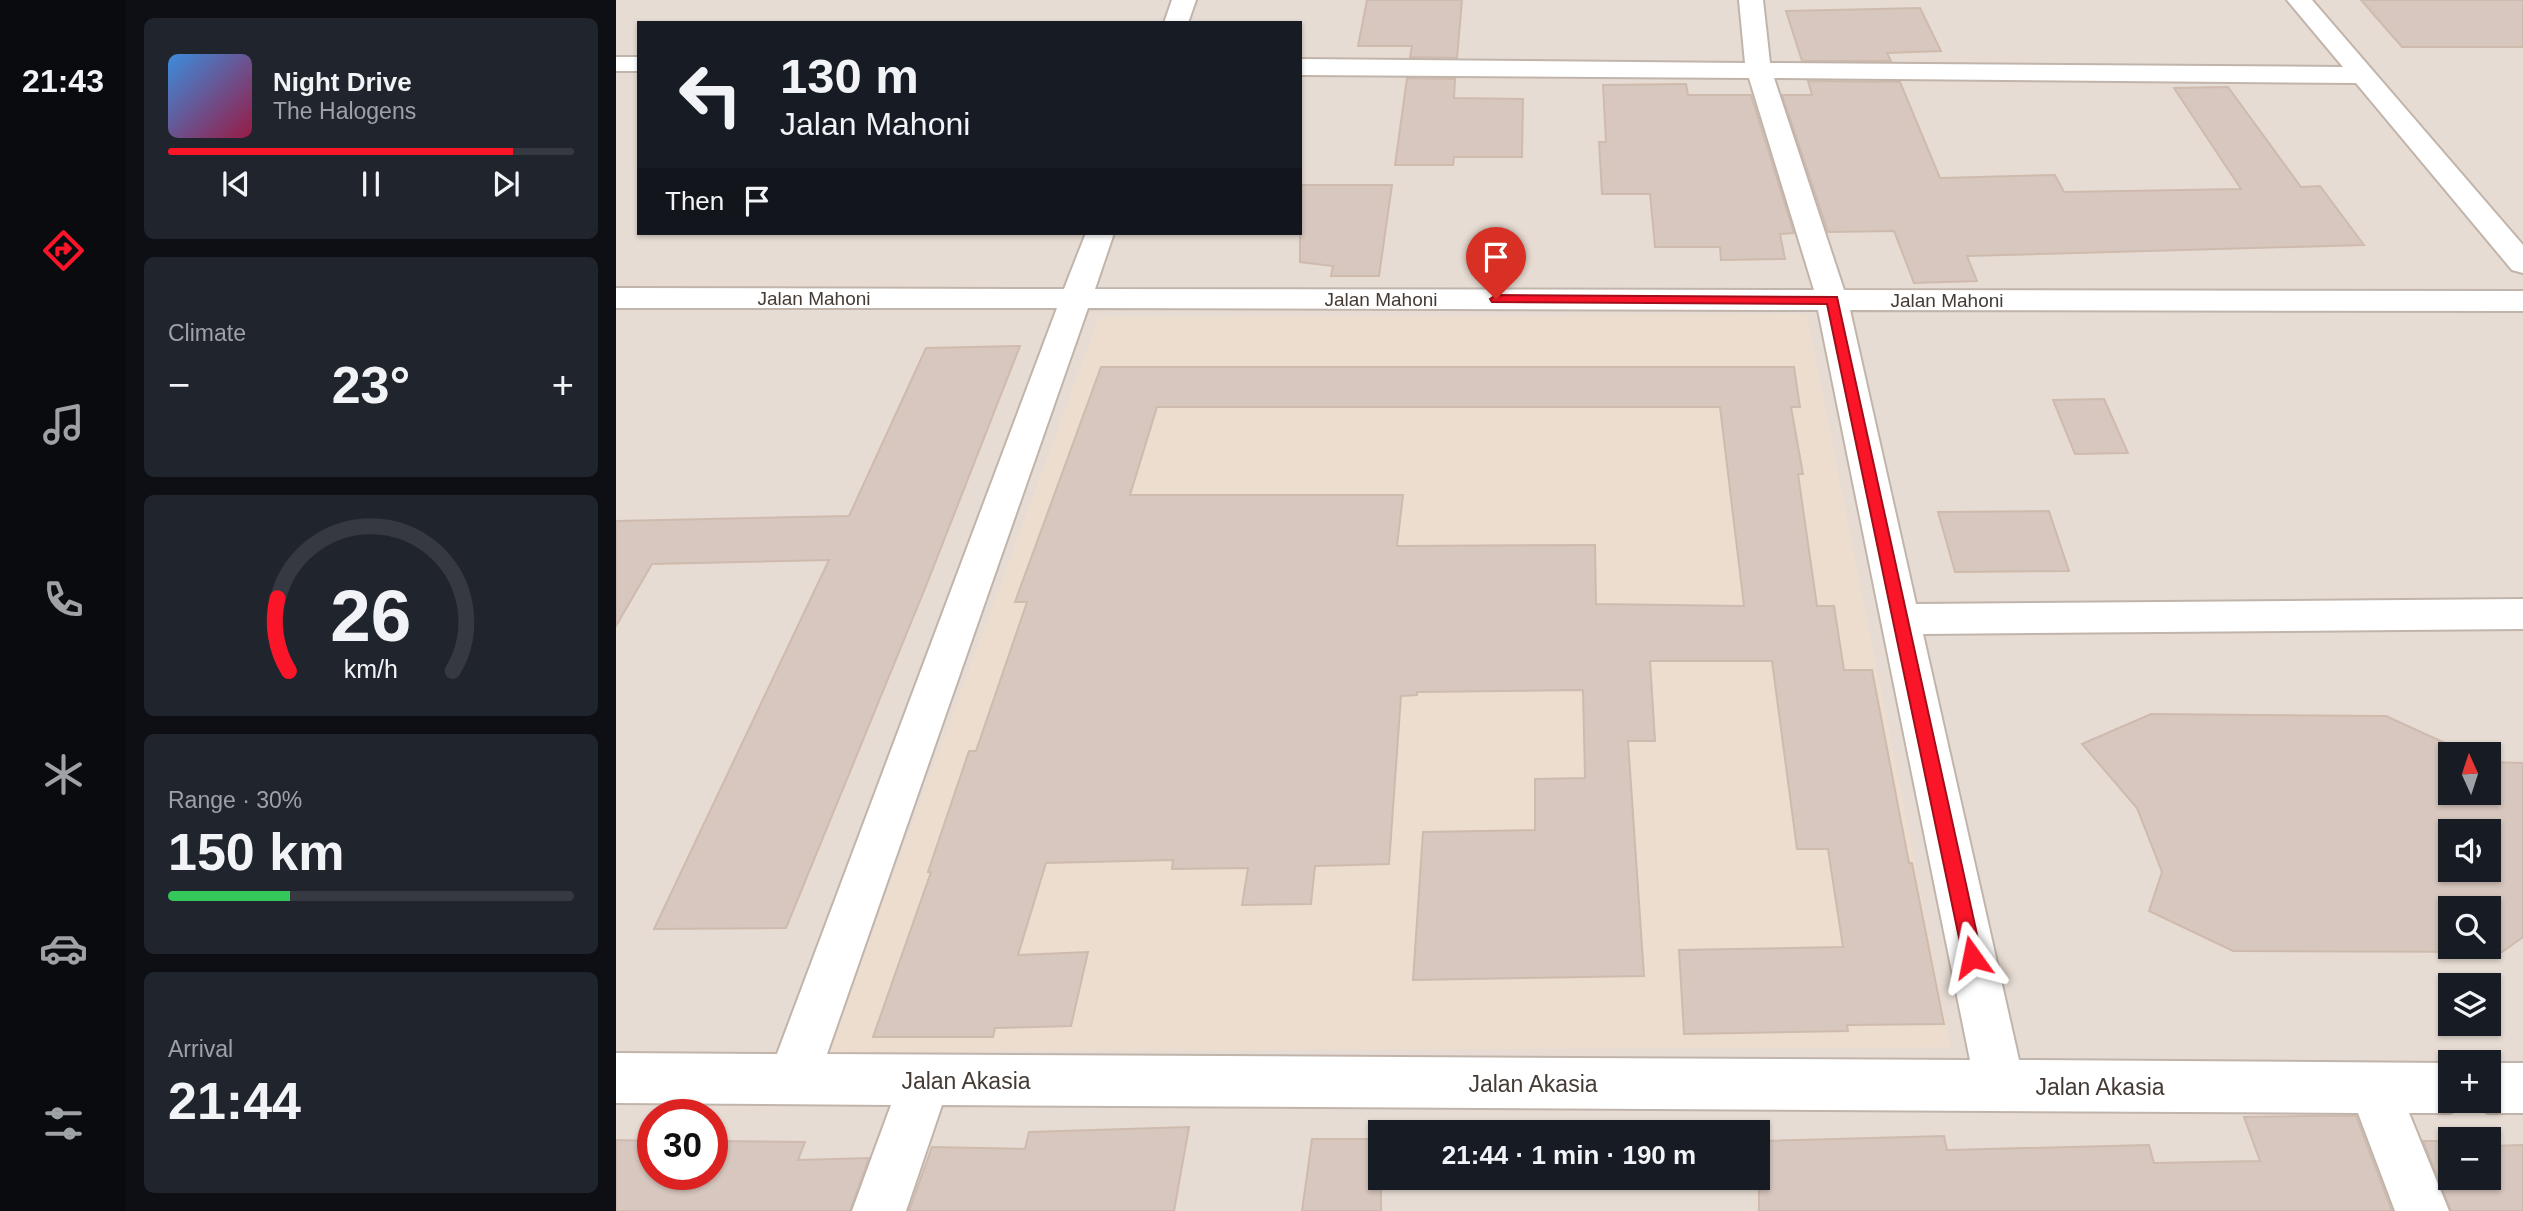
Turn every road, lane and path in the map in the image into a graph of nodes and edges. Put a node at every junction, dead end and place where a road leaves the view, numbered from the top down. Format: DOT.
graph roads {
  1 [pos="1184,0"];
  2 [pos="1751,0"];
  3 [pos="2299,0"];
  4 [pos="1177,21"];
  5 [pos="616,64"];
  6 [pos="637,64"];
  7 [pos="1302,67"];
  8 [pos="1758,68"];
  9 [pos="2362,75"];
  10 [pos="1099,235"];
  11 [pos="2523,264"];
  12 [pos="616,298"];
  13 [pos="1076,299"];
  14 [pos="1832,300"];
  15 [pos="2523,301"];
  16 [pos="2523,614"];
  17 [pos="1901,619"];
  18 [pos="616,1079"];
  19 [pos="793,1079"];
  20 [pos="925,1080"];
  21 [pos="2000,1086"];
  22 [pos="2374,1088"];
  23 [pos="2438,1088"];
  24 [pos="2501,1088"];
  25 [pos="2523,1088"];
  26 [pos="879,1211"];
  27 [pos="2422,1211"];
  1 -- 4 [label="street"];
  2 -- 8 [label="street"];
  3 -- 9 [label="street"];
  5 -- 6 [label="street"];
  7 -- 8 [label="street"];
  8 -- 9 [label="street"];
  8 -- 14 [label="street"];
  9 -- 11 [label="street"];
  10 -- 13 [label="street"];
  12 -- 13 [label="street, Jalan Mahoni"];
  13 -- 14 [label="street, Jalan Mahoni"];
  13 -- 19 [label="street"];
  14 -- 15 [label="street, Jalan Mahoni"];
  14 -- 17 [label="street"];
  16 -- 17 [label="street"];
  17 -- 21 [label="street"];
  18 -- 19 [label="street, Jalan Akasia"];
  19 -- 20 [label="street, Jalan Akasia"];
  20 -- 21 [label="street, Jalan Akasia"];
  20 -- 26 [label="street"];
  21 -- 22 [label="street, Jalan Akasia"];
  22 -- 23 [label="street, Jalan Akasia"];
  22 -- 27 [label="street"];
  24 -- 25 [label="street"];
}
